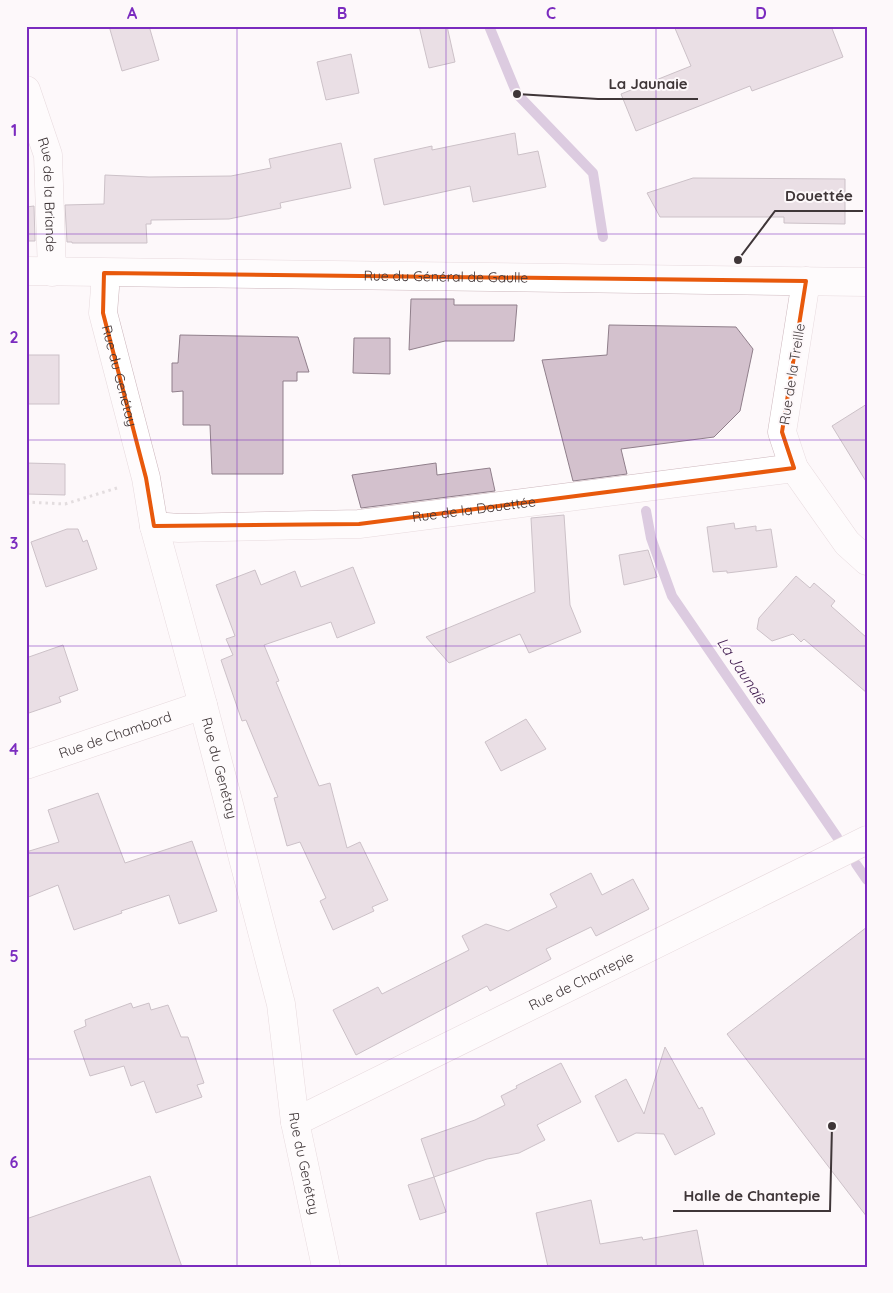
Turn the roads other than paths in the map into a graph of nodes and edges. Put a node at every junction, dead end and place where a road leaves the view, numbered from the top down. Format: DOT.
graph roads {
  1 [pos="26,90"];
  2 [pos="39,271"];
  3 [pos="104,273"];
  4 [pos="806,281"];
  5 [pos="867,282"];
  6 [pos="794,468"];
  7 [pos="154,526"];
  8 [pos="867,560"];
  9 [pos="203,705"];
  10 [pos="26,765"];
  11 [pos="867,840"];
  12 [pos="295,1122"];
  13 [pos="326,1267"];
  1 -- 2 [label="street, Rue de la Briande"];
  2 -- 3 [label="street, Rue du Général de Gaulle"];
  3 -- 4 [label="street, Rue du Général de Gaulle"];
  3 -- 7 [label="street, Rue du Genétay"];
  4 -- 5 [label="street, Rue du Général de Gaulle"];
  4 -- 6 [label="street, Rue de la Treille"];
  6 -- 7 [label="street, Rue de la Douettée"];
  6 -- 8 [label="street, Rue de la Treille"];
  7 -- 9 [label="street, Rue du Genétay"];
  9 -- 10 [label="street, Rue de Chambord"];
  9 -- 12 [label="street, Rue du Genétay"];
  11 -- 12 [label="street, Rue de Chantepie"];
  12 -- 13 [label="street, Rue du Genétay"];
}
